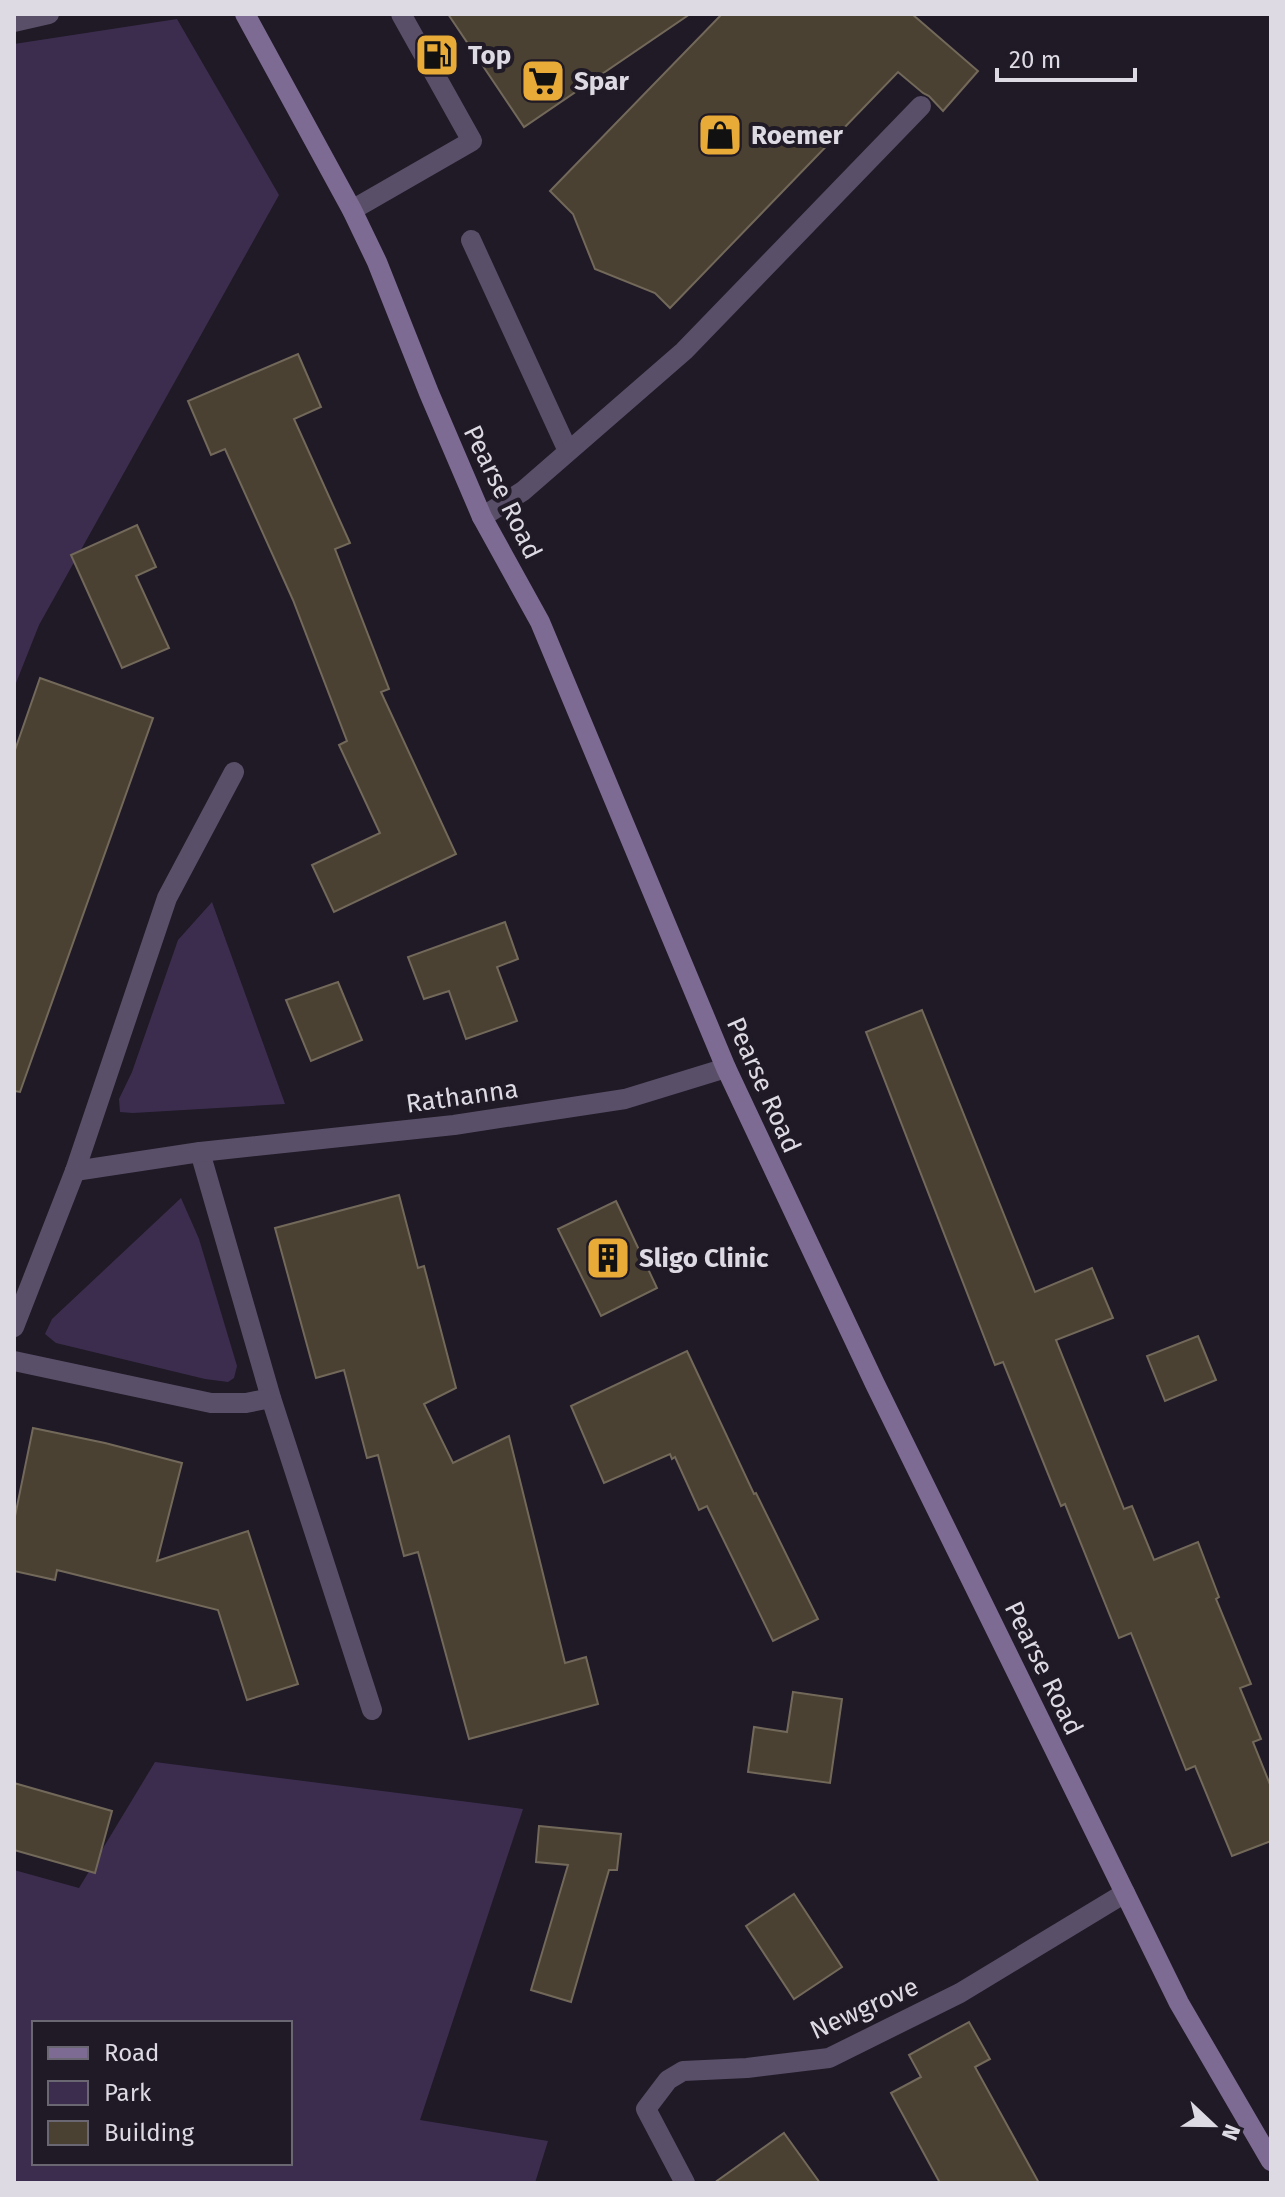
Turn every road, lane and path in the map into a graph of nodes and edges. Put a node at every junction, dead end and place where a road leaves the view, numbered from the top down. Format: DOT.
graph roads {
  1 [pos="49,14"];
  2 [pos="245,14"];
  3 [pos="401,14"];
  4 [pos="14,22"];
  5 [pos="921,106"];
  6 [pos="352,210"];
  7 [pos="471,240"];
  8 [pos="568,451"];
  9 [pos="482,517"];
  10 [pos="234,772"];
  11 [pos="726,1068"];
  12 [pos="200,1152"];
  13 [pos="75,1171"];
  14 [pos="14,1327"];
  15 [pos="14,1361"];
  16 [pos="271,1398"];
  17 [pos="372,1710"];
  18 [pos="1125,1893"];
  19 [pos="1271,2161"];
  20 [pos="685,2183"];
  1 -- 4 [label="street"];
  2 -- 6 [label="main road, Pearse Road"];
  3 -- 6 [label="street"];
  5 -- 8 [label="street"];
  6 -- 9 [label="main road, Pearse Road"];
  7 -- 8 [label="street"];
  8 -- 9 [label="street"];
  9 -- 11 [label="main road, Pearse Road"];
  10 -- 13 [label="street"];
  11 -- 12 [label="street, Rathanna"];
  11 -- 18 [label="main road, Pearse Road"];
  12 -- 13 [label="street, Rathanna"];
  12 -- 16 [label="street"];
  13 -- 14 [label="street"];
  15 -- 16 [label="street"];
  16 -- 17 [label="street"];
  18 -- 19 [label="main road, Pearse Road"];
  18 -- 20 [label="street, Newgrove"];
}
